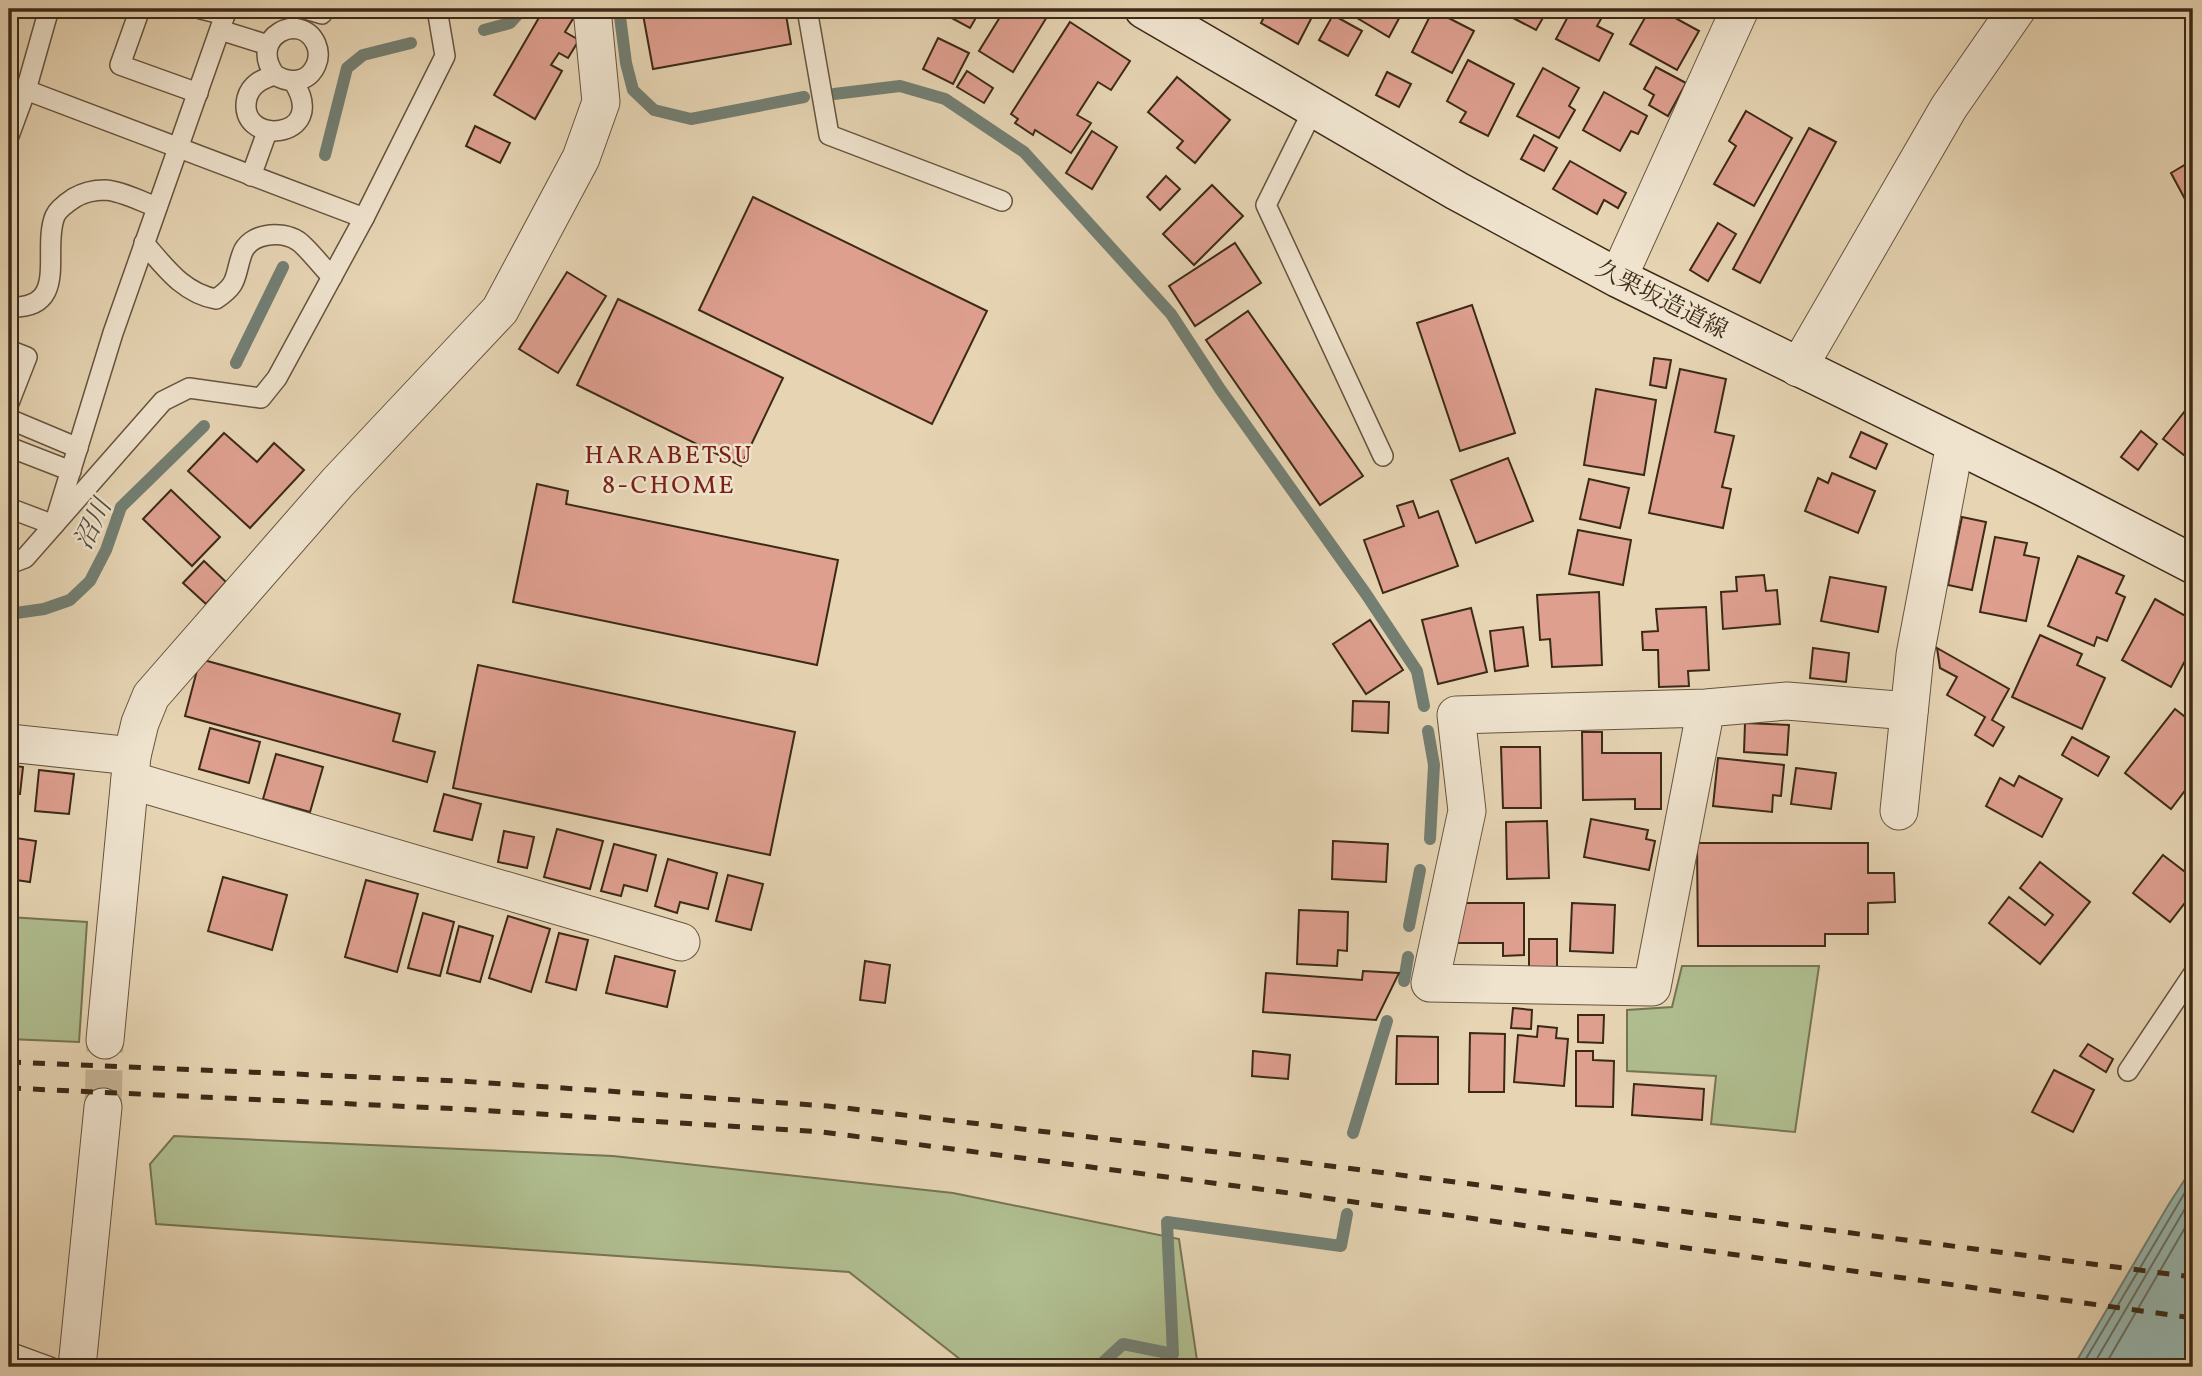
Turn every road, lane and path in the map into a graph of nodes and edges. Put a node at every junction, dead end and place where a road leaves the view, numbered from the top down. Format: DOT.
graph roads {
  1 [pos="49,9"];
  2 [pos="140,9"];
  3 [pos="201,9"];
  4 [pos="305,9"];
  5 [pos="324,9"];
  6 [pos="437,9"];
  7 [pos="592,9"];
  8 [pos="807,9"];
  9 [pos="1144,9"];
  10 [pos="2017,9"];
  11 [pos="1726,14"];
  12 [pos="224,18"];
  13 [pos="268,45"];
  14 [pos="284,78"];
  15 [pos="26,90"];
  16 [pos="198,93"];
  17 [pos="1314,108"];
  18 [pos="267,132"];
  19 [pos="9,136"];
  20 [pos="178,149"];
  21 [pos="251,176"];
  22 [pos="1002,201"];
  23 [pos="157,207"];
  24 [pos="364,218"];
  25 [pos="144,243"];
  26 [pos="332,277"];
  27 [pos="1618,278"];
  28 [pos="9,307"];
  29 [pos="9,349"];
  30 [pos="1798,368"];
  31 [pos="9,403"];
  32 [pos="9,419"];
  33 [pos="1955,444"];
  34 [pos="9,447"];
  35 [pos="78,448"];
  36 [pos="1383,456"];
  37 [pos="71,471"];
  38 [pos="9,508"];
  39 [pos="54,525"];
  40 [pos="9,564"];
  41 [pos="2193,564"];
  42 [pos="1706,708"];
  43 [pos="1909,711"];
  44 [pos="9,743"];
  45 [pos="131,768"];
  46 [pos="1899,811"];
  47 [pos="681,942"];
  48 [pos="2193,974"];
  49 [pos="105,1040"];
  50 [pos="2128,1071"];
  51 [pos="103,1107"];
  52 [pos="9,1352"];
  53 [pos="50,1367"];
  54 [pos="77,1367"];
  1 -- 15 [label="lane"];
  2 -- 16 [label="lane"];
  3 -- 12 [label="lane"];
  4 -- 5 [label="lane"];
  6 -- 24 [label="lane"];
  7 -- 45 [label="street"];
  8 -- 22 [label="lane"];
  9 -- 17 [label="main road, 久栗坂造道線"];
  10 -- 30 [label="street"];
  11 -- 27 [label="street"];
  12 -- 13 [label="lane"];
  12 -- 16 [label="lane"];
  13 -- 14 [label="lane"];
  13 -- 14 [label="lane"];
  14 -- 18 [label="lane"];
  14 -- 18 [label="lane"];
  15 -- 19 [label="lane"];
  15 -- 20 [label="lane"];
  16 -- 20 [label="lane"];
  17 -- 27 [label="main road, 久栗坂造道線"];
  17 -- 36 [label="lane"];
  18 -- 21 [label="lane"];
  20 -- 21 [label="lane"];
  20 -- 23 [label="lane"];
  21 -- 24 [label="lane"];
  23 -- 25 [label="lane"];
  23 -- 28 [label="lane"];
  24 -- 26 [label="lane"];
  25 -- 26 [label="lane"];
  25 -- 35 [label="lane"];
  26 -- 39 [label="lane"];
  27 -- 30 [label="main road, 久栗坂造道線"];
  29 -- 31 [label="lane"];
  30 -- 33 [label="main road, 久栗坂造道線"];
  32 -- 35 [label="lane"];
  33 -- 41 [label="main road, 久栗坂造道線"];
  33 -- 43 [label="street"];
  34 -- 37 [label="lane"];
  35 -- 37 [label="lane"];
  37 -- 39 [label="lane"];
  38 -- 39 [label="lane"];
  39 -- 40 [label="lane"];
  42 -- 42 [label="street"];
  42 -- 43 [label="street"];
  43 -- 46 [label="street"];
  44 -- 45 [label="street"];
  45 -- 47 [label="street"];
  45 -- 49 [label="street"];
  48 -- 50 [label="lane"];
  51 -- 54 [label="street"];
  52 -- 53 [label="lane"];
}
